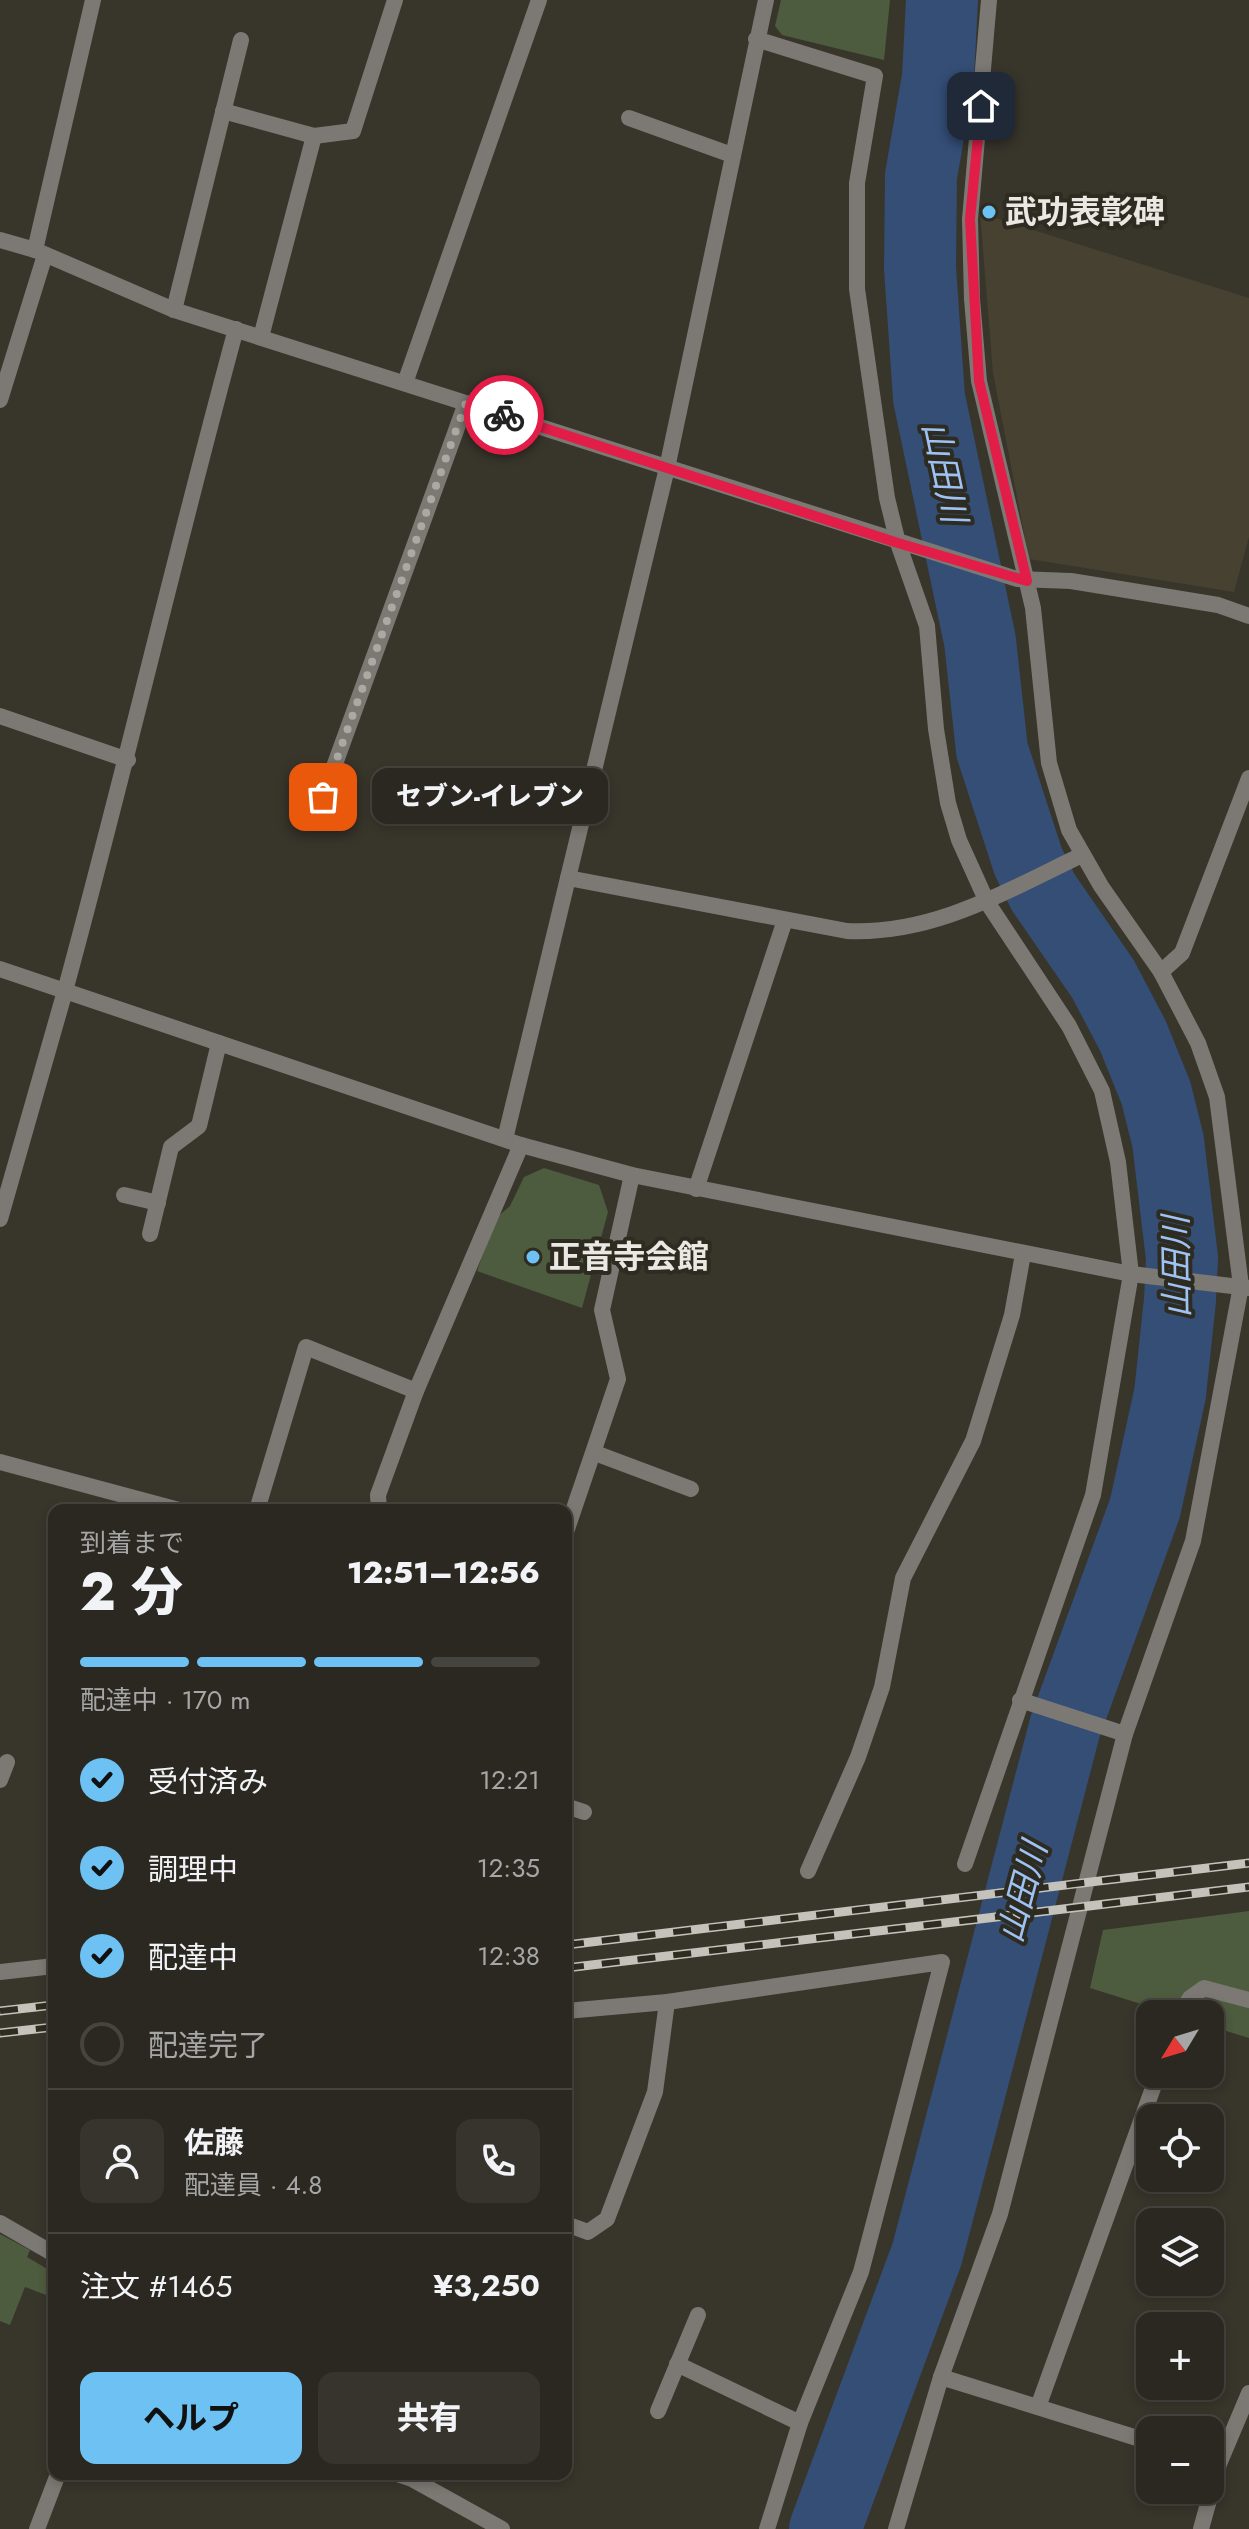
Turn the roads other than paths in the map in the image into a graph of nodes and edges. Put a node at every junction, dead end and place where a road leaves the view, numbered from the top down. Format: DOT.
graph roads {
  1 [pos="93,0"];
  2 [pos="395,0"];
  3 [pos="539,0"];
  4 [pos="766,0"];
  5 [pos="989,0"];
  6 [pos="756,39"];
  7 [pos="241,40"];
  8 [pos="223,111"];
  9 [pos="629,118"];
  10 [pos="314,136"];
  11 [pos="732,155"];
  12 [pos="0,240"];
  13 [pos="40,252"];
  14 [pos="174,310"];
  15 [pos="236,329"];
  16 [pos="261,337"];
  17 [pos="405,383"];
  18 [pos="0,400"];
  19 [pos="466,403"];
  20 [pos="667,468"];
  21 [pos="905,545"];
  22 [pos="1022,580"];
  23 [pos="1249,616"];
  24 [pos="0,716"];
  25 [pos="128,760"];
  26 [pos="1249,778"];
  27 [pos="323,797"];
  28 [pos="1079,856"];
  29 [pos="568,878"];
  30 [pos="990,900"];
  31 [pos="785,920"];
  32 [pos="0,969"];
  33 [pos="1161,972"];
  34 [pos="65,991"];
  35 [pos="219,1043"];
  36 [pos="513,1142"];
  37 [pos="632,1175"];
  38 [pos="696,1189"];
  39 [pos="124,1195"];
  40 [pos="158,1203"];
  41 [pos="0,1219"];
  42 [pos="150,1234"];
  43 [pos="1023,1254"];
  44 [pos="1131,1274"];
  45 [pos="1245,1287"];
  46 [pos="416,1391"];
  47 [pos="595,1453"];
  48 [pos="0,1462"];
  49 [pos="691,1489"];
  50 [pos="157,1504"];
  51 [pos="259,1504"];
  52 [pos="379,1504"];
  53 [pos="572,1516"];
  54 [pos="1027,1702"];
  55 [pos="1125,1734"];
  56 [pos="7,1762"];
  57 [pos="0,1780"];
  58 [pos="572,1808"];
  59 [pos="584,1812"];
  60 [pos="965,1864"];
  61 [pos="808,1871"];
  62 [pos="48,1967"];
  63 [pos="0,1972"];
  64 [pos="1189,2000"];
  65 [pos="1249,2000"];
  66 [pos="667,2002"];
  67 [pos="572,2010"];
  68 [pos="1153,2088"];
  69 [pos="0,2223"];
  70 [pos="572,2226"];
  71 [pos="48,2251"];
  72 [pos="698,2315"];
  73 [pos="677,2364"];
  74 [pos="941,2377"];
  75 [pos="1249,2393"];
  76 [pos="1038,2407"];
  77 [pos="658,2411"];
  78 [pos="800,2423"];
  79 [pos="1136,2438"];
  80 [pos="1224,2443"];
  81 [pos="56,2480"];
  82 [pos="415,2480"];
  83 [pos="1206,2504"];
  84 [pos="41,2528"];
  85 [pos="502,2529"];
  86 [pos="767,2529"];
  87 [pos="896,2529"];
  88 [pos="1201,2529"];
  1 -- 13 [label="street"];
  2 -- 10 [label="street"];
  3 -- 17 [label="street"];
  4 -- 6 [label="street"];
  5 -- 22 [label="street"];
  6 -- 11 [label="street"];
  6 -- 21 [label="street"];
  7 -- 8 [label="street"];
  8 -- 10 [label="street"];
  8 -- 14 [label="street"];
  9 -- 11 [label="street"];
  10 -- 16 [label="street"];
  11 -- 20 [label="street"];
  12 -- 13 [label="street"];
  13 -- 14 [label="street"];
  13 -- 18 [label="street"];
  14 -- 15 [label="street"];
  15 -- 16 [label="street"];
  15 -- 25 [label="street"];
  16 -- 17 [label="street"];
  17 -- 19 [label="street"];
  19 -- 20 [label="street"];
  19 -- 27 [label="street"];
  20 -- 21 [label="street"];
  20 -- 29 [label="street"];
  21 -- 22 [label="street"];
  21 -- 30 [label="street"];
  22 -- 23 [label="street"];
  22 -- 28 [label="street"];
  24 -- 25 [label="street"];
  25 -- 34 [label="street"];
  26 -- 33 [label="street"];
  28 -- 30 [label="street"];
  28 -- 33 [label="street"];
  29 -- 31 [label="street"];
  29 -- 36 [label="street"];
  30 -- 31 [label="street"];
  30 -- 44 [label="street"];
  31 -- 38 [label="street"];
  32 -- 34 [label="street"];
  33 -- 45 [label="street"];
  34 -- 35 [label="street"];
  34 -- 41 [label="street"];
  35 -- 36 [label="street"];
  35 -- 40 [label="street"];
  36 -- 37 [label="street"];
  36 -- 46 [label="street"];
  37 -- 38 [label="street"];
  37 -- 47 [label="street"];
  38 -- 43 [label="street"];
  39 -- 40 [label="street"];
  40 -- 42 [label="street"];
  43 -- 44 [label="street"];
  43 -- 61 [label="street"];
  44 -- 45 [label="street"];
  44 -- 54 [label="street"];
  45 -- 55 [label="street"];
  46 -- 51 [label="street"];
  46 -- 52 [label="street"];
  47 -- 49 [label="street"];
  47 -- 53 [label="street"];
  48 -- 50 [label="street"];
  54 -- 55 [label="street"];
  54 -- 60 [label="street"];
  55 -- 74 [label="street"];
  56 -- 57 [label="street"];
  58 -- 59 [label="street"];
  62 -- 63 [label="street"];
  64 -- 65 [label="street"];
  66 -- 67 [label="street"];
  66 -- 70 [label="street"];
  66 -- 78 [label="street"];
  68 -- 76 [label="street"];
  69 -- 71 [label="street"];
  72 -- 73 [label="street"];
  73 -- 77 [label="street"];
  73 -- 78 [label="street"];
  74 -- 76 [label="street"];
  74 -- 87 [label="street"];
  75 -- 80 [label="street"];
  76 -- 79 [label="street"];
  78 -- 86 [label="street"];
  81 -- 84 [label="street"];
  82 -- 85 [label="street"];
  83 -- 88 [label="street"];
}
